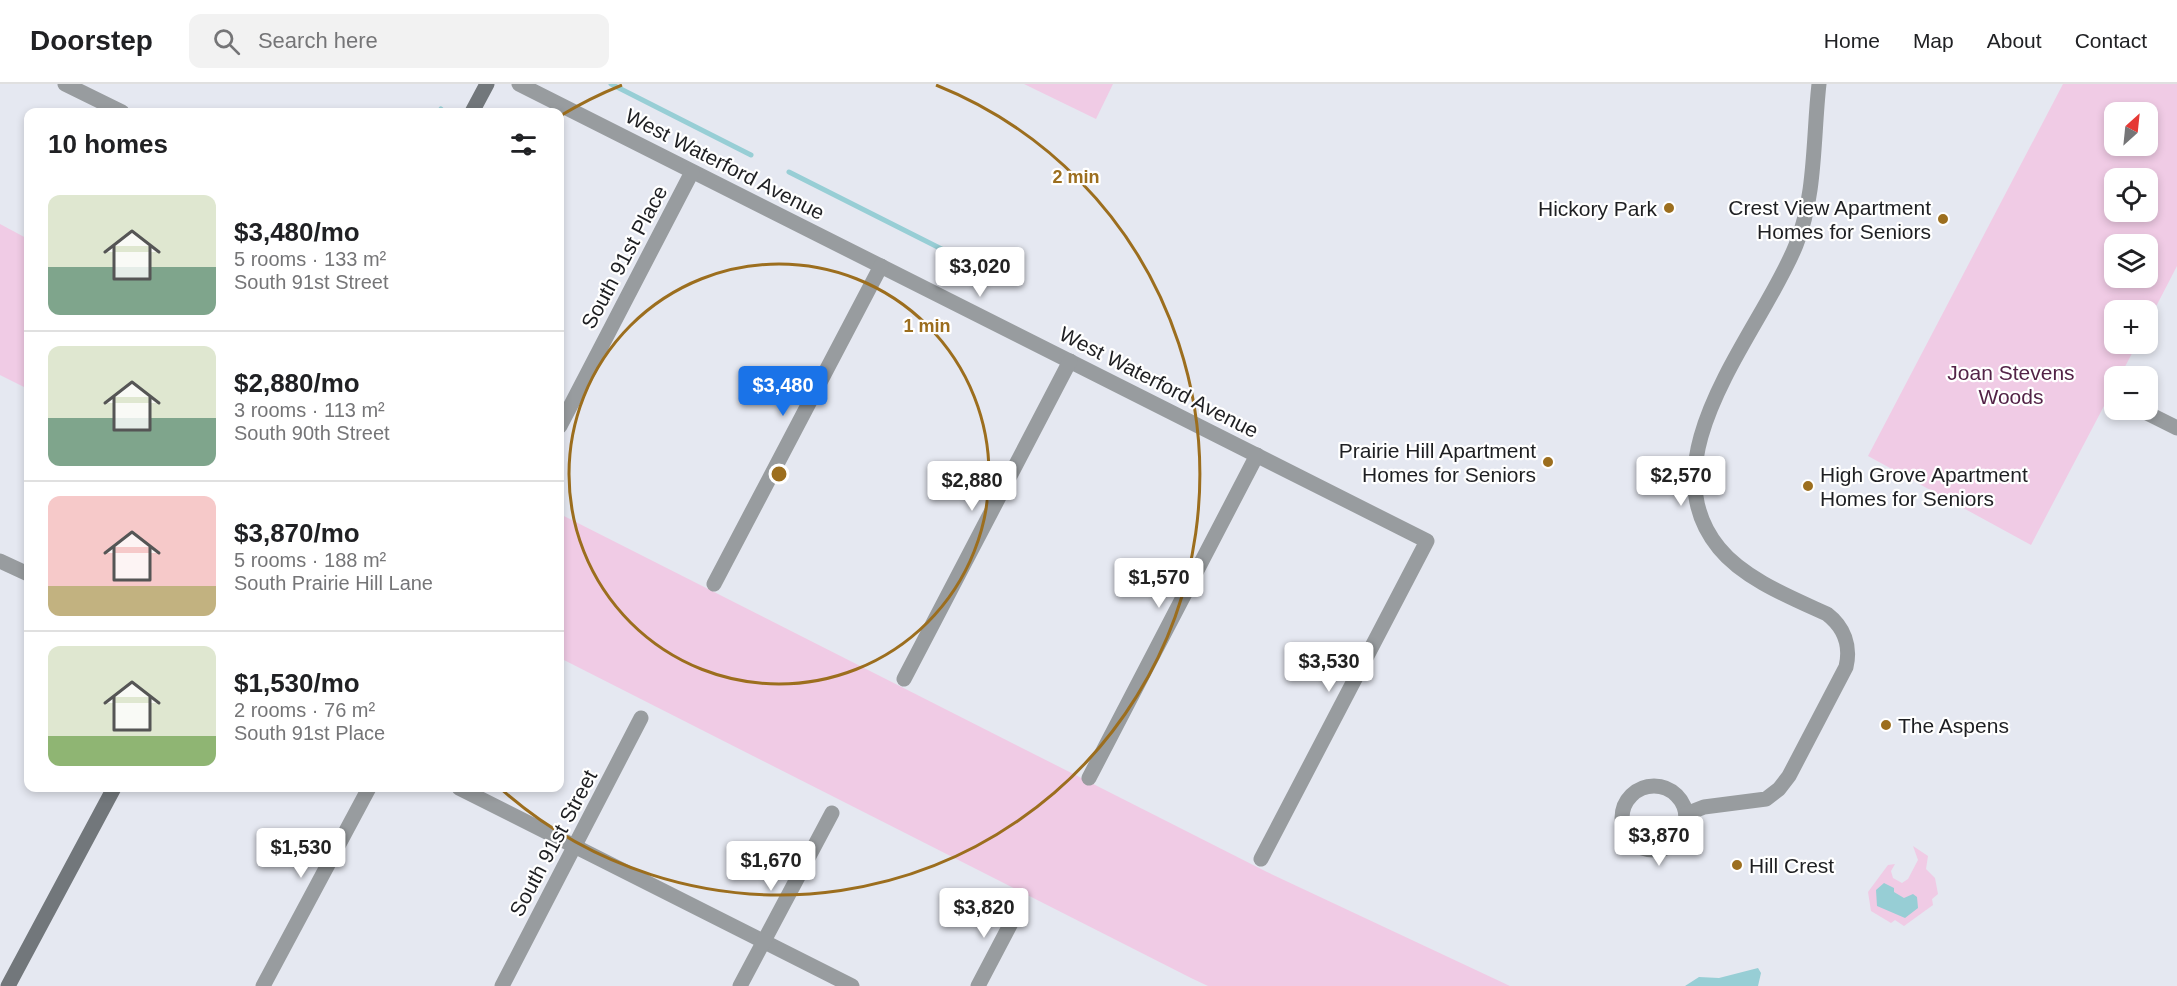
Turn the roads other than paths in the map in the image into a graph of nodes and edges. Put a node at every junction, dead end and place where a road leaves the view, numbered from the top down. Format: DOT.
graph roads {
  1 [pos="65,84"];
  2 [pos="487,84"];
  3 [pos="519,84"];
  4 [pos="1819,84"];
  5 [pos="114,108"];
  6 [pos="474,108"];
  7 [pos="692,172"];
  8 [pos="881,266"];
  9 [pos="1070,361"];
  10 [pos="564,418"];
  11 [pos="2158,418"];
  12 [pos="2177,428"];
  13 [pos="1257,455"];
  14 [pos="0,561"];
  15 [pos="24,572"];
  16 [pos="714,584"];
  17 [pos="904,679"];
  18 [pos="641,718"];
  19 [pos="1089,778"];
  20 [pos="112,792"];
  21 [pos="367,792"];
  22 [pos="467,792"];
  23 [pos="832,813"];
  24 [pos="1686,814"];
  25 [pos="575,846"];
  26 [pos="1261,860"];
  27 [pos="1019,908"];
  28 [pos="764,942"];
  29 [pos="8,986"];
  30 [pos="263,986"];
  31 [pos="502,986"];
  32 [pos="740,986"];
  33 [pos="852,986"];
  34 [pos="978,986"];
  1 -- 5 [label="street"];
  2 -- 6 [label="main road"];
  3 -- 7 [label="street, West Waterford Avenue"];
  4 -- 24 [label="street"];
  7 -- 8 [label="street, West Waterford Avenue"];
  7 -- 10 [label="street, South 91st Place"];
  8 -- 9 [label="street, West Waterford Avenue"];
  8 -- 16 [label="street"];
  9 -- 13 [label="street, West Waterford Avenue"];
  9 -- 17 [label="street"];
  11 -- 12 [label="street"];
  13 -- 19 [label="street"];
  13 -- 26 [label="street, West Waterford Avenue"];
  14 -- 15 [label="street"];
  18 -- 25 [label="street, South 91st Street"];
  20 -- 29 [label="main road"];
  21 -- 30 [label="street"];
  22 -- 25 [label="street"];
  23 -- 28 [label="street"];
  24 -- 24 [label="street"];
  25 -- 28 [label="street"];
  25 -- 31 [label="street, South 91st Street"];
  27 -- 34 [label="street"];
  28 -- 32 [label="street"];
  28 -- 33 [label="street"];
}
